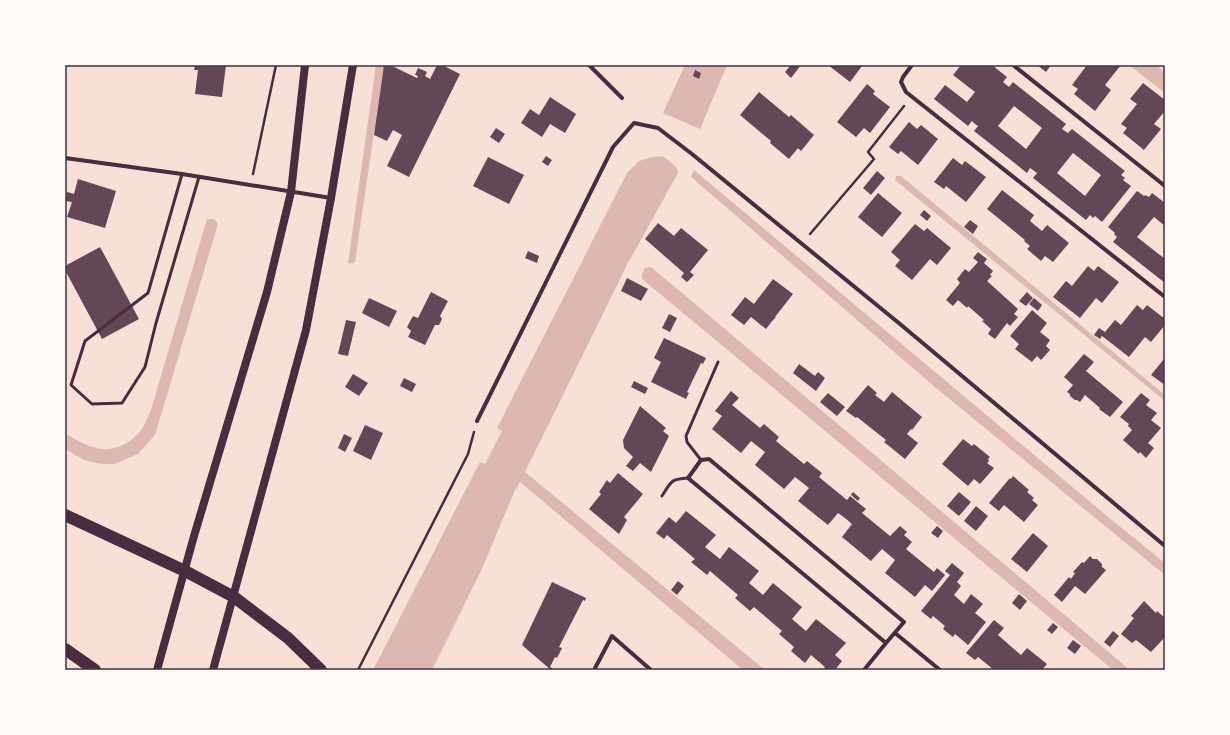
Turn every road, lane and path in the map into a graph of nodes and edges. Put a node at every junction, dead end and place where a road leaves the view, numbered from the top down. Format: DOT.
graph roads {
  1 [pos="276,65"];
  2 [pos="305,65"];
  3 [pos="353,65"];
  4 [pos="588,65"];
  5 [pos="912,65"];
  6 [pos="1013,65"];
  7 [pos="911,96"];
  8 [pos="622,98"];
  9 [pos="65,158"];
  10 [pos="182,174"];
  11 [pos="199,177"];
  12 [pos="251,186"];
  13 [pos="1165,186"];
  14 [pos="291,192"];
  15 [pos="330,198"];
  16 [pos="802,244"];
  17 [pos="1165,297"];
  18 [pos="718,362"];
  19 [pos="477,421"];
  20 [pos="701,460"];
  21 [pos="688,478"];
  22 [pos="662,496"];
  23 [pos="65,514"];
  24 [pos="1165,546"];
  25 [pos="185,571"];
  26 [pos="234,596"];
  27 [pos="895,633"];
  28 [pos="886,643"];
  29 [pos="65,649"];
  30 [pos="95,670"];
  31 [pos="157,670"];
  32 [pos="213,670"];
  33 [pos="321,670"];
  34 [pos="358,670"];
  35 [pos="594,670"];
  36 [pos="651,670"];
  37 [pos="864,670"];
  38 [pos="940,670"];
  1 -- 12 [label="path"];
  2 -- 14 [label="main road"];
  3 -- 15 [label="main road"];
  4 -- 8 [label="street"];
  5 -- 7 [label="street"];
  6 -- 13 [label="street"];
  7 -- 16 [label="path"];
  7 -- 17 [label="street"];
  9 -- 10 [label="street"];
  10 -- 11 [label="street"];
  10 -- 11 [label="lane"];
  11 -- 12 [label="street"];
  12 -- 14 [label="street"];
  14 -- 15 [label="street"];
  14 -- 25 [label="main road"];
  15 -- 26 [label="main road"];
  16 -- 19 [label="street"];
  16 -- 24 [label="street"];
  18 -- 20 [label="lane"];
  19 -- 34 [label="path"];
  20 -- 21 [label="street"];
  20 -- 27 [label="street"];
  21 -- 22 [label="lane"];
  21 -- 28 [label="street"];
  23 -- 25 [label="highway"];
  25 -- 26 [label="highway"];
  25 -- 31 [label="main road"];
  26 -- 32 [label="main road"];
  26 -- 33 [label="highway"];
  27 -- 28 [label="street"];
  27 -- 38 [label="street"];
  28 -- 37 [label="street"];
  29 -- 30 [label="highway"];
  35 -- 36 [label="street"];
}
